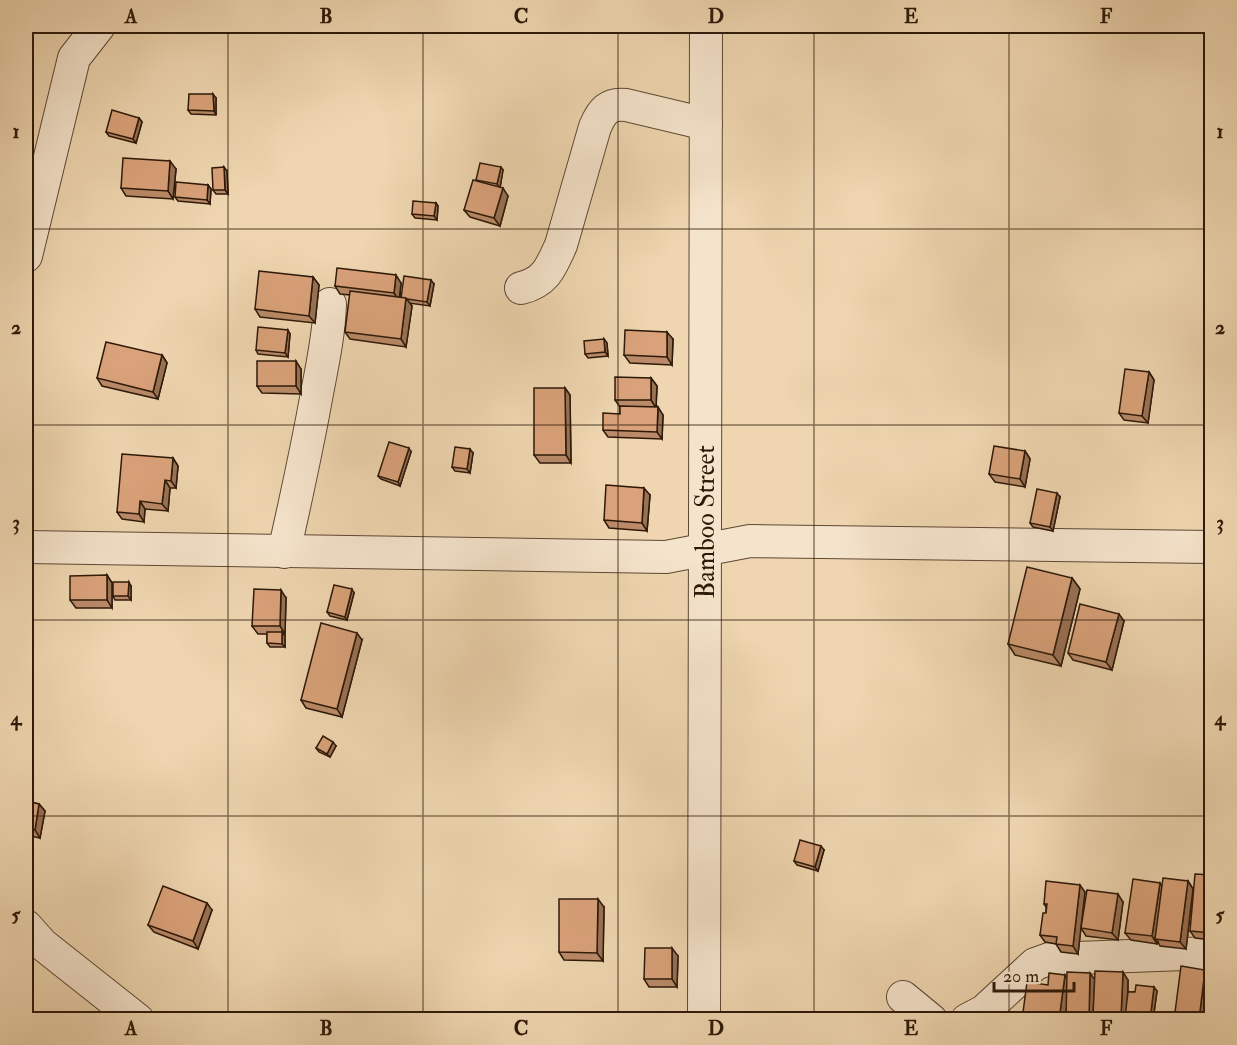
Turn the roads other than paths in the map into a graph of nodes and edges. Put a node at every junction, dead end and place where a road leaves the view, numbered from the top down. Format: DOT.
graph roads {
  1 [pos="99,26"];
  2 [pos="706,26"];
  3 [pos="706,124"];
  4 [pos="26,256"];
  5 [pos="520,288"];
  6 [pos="330,304"];
  7 [pos="26,547"];
  8 [pos="1212,547"];
  9 [pos="705,549"];
  10 [pos="284,552"];
  11 [pos="26,926"];
  12 [pos="1212,953"];
  13 [pos="903,997"];
  14 [pos="1212,997"];
  15 [pos="138,1020"];
  16 [pos="704,1020"];
  17 [pos="931,1020"];
  18 [pos="967,1020"];
  19 [pos="1206,1020"];
  1 -- 4 [label="street"];
  2 -- 3 [label="street, Bamboo Street"];
  3 -- 5 [label="street"];
  3 -- 9 [label="street, Bamboo Street"];
  6 -- 10 [label="street"];
  7 -- 10 [label="street"];
  8 -- 9 [label="street"];
  9 -- 10 [label="street"];
  9 -- 16 [label="street, Bamboo Street"];
  11 -- 15 [label="street"];
  12 -- 18 [label="street"];
  13 -- 17 [label="street"];
  14 -- 19 [label="street"];
}
